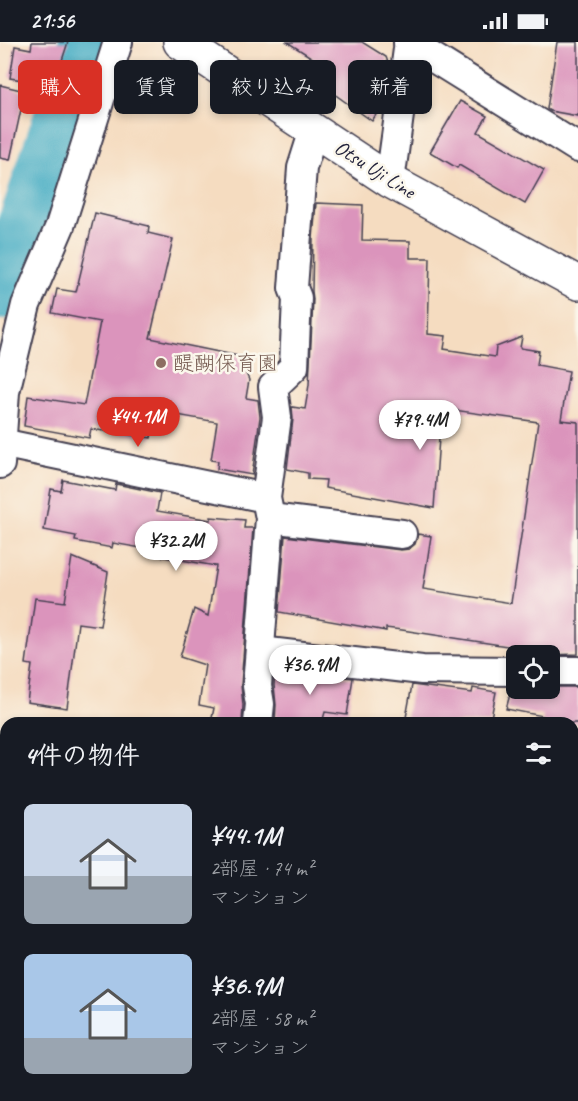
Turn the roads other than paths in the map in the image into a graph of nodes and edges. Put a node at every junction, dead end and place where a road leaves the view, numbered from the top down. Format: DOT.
graph roads {
  1 [pos="118,42"];
  2 [pos="180,42"];
  3 [pos="409,42"];
  4 [pos="314,130"];
  5 [pos="578,148"];
  6 [pos="390,181"];
  7 [pos="578,283"];
  8 [pos="1,453"];
  9 [pos="268,508"];
  10 [pos="402,534"];
  11 [pos="260,651"];
  12 [pos="506,671"];
  13 [pos="560,671"];
  14 [pos="578,671"];
  15 [pos="259,717"];
  1 -- 8 [label="street"];
  2 -- 4 [label="main road, Otsu Uji Line"];
  3 -- 5 [label="street"];
  3 -- 6 [label="street"];
  4 -- 6 [label="main road, Otsu Uji Line"];
  4 -- 9 [label="street"];
  6 -- 7 [label="main road, Otsu Uji Line"];
  8 -- 9 [label="street"];
  9 -- 10 [label="street"];
  9 -- 11 [label="street"];
  11 -- 12 [label="street"];
  11 -- 15 [label="street"];
  13 -- 14 [label="street"];
}
